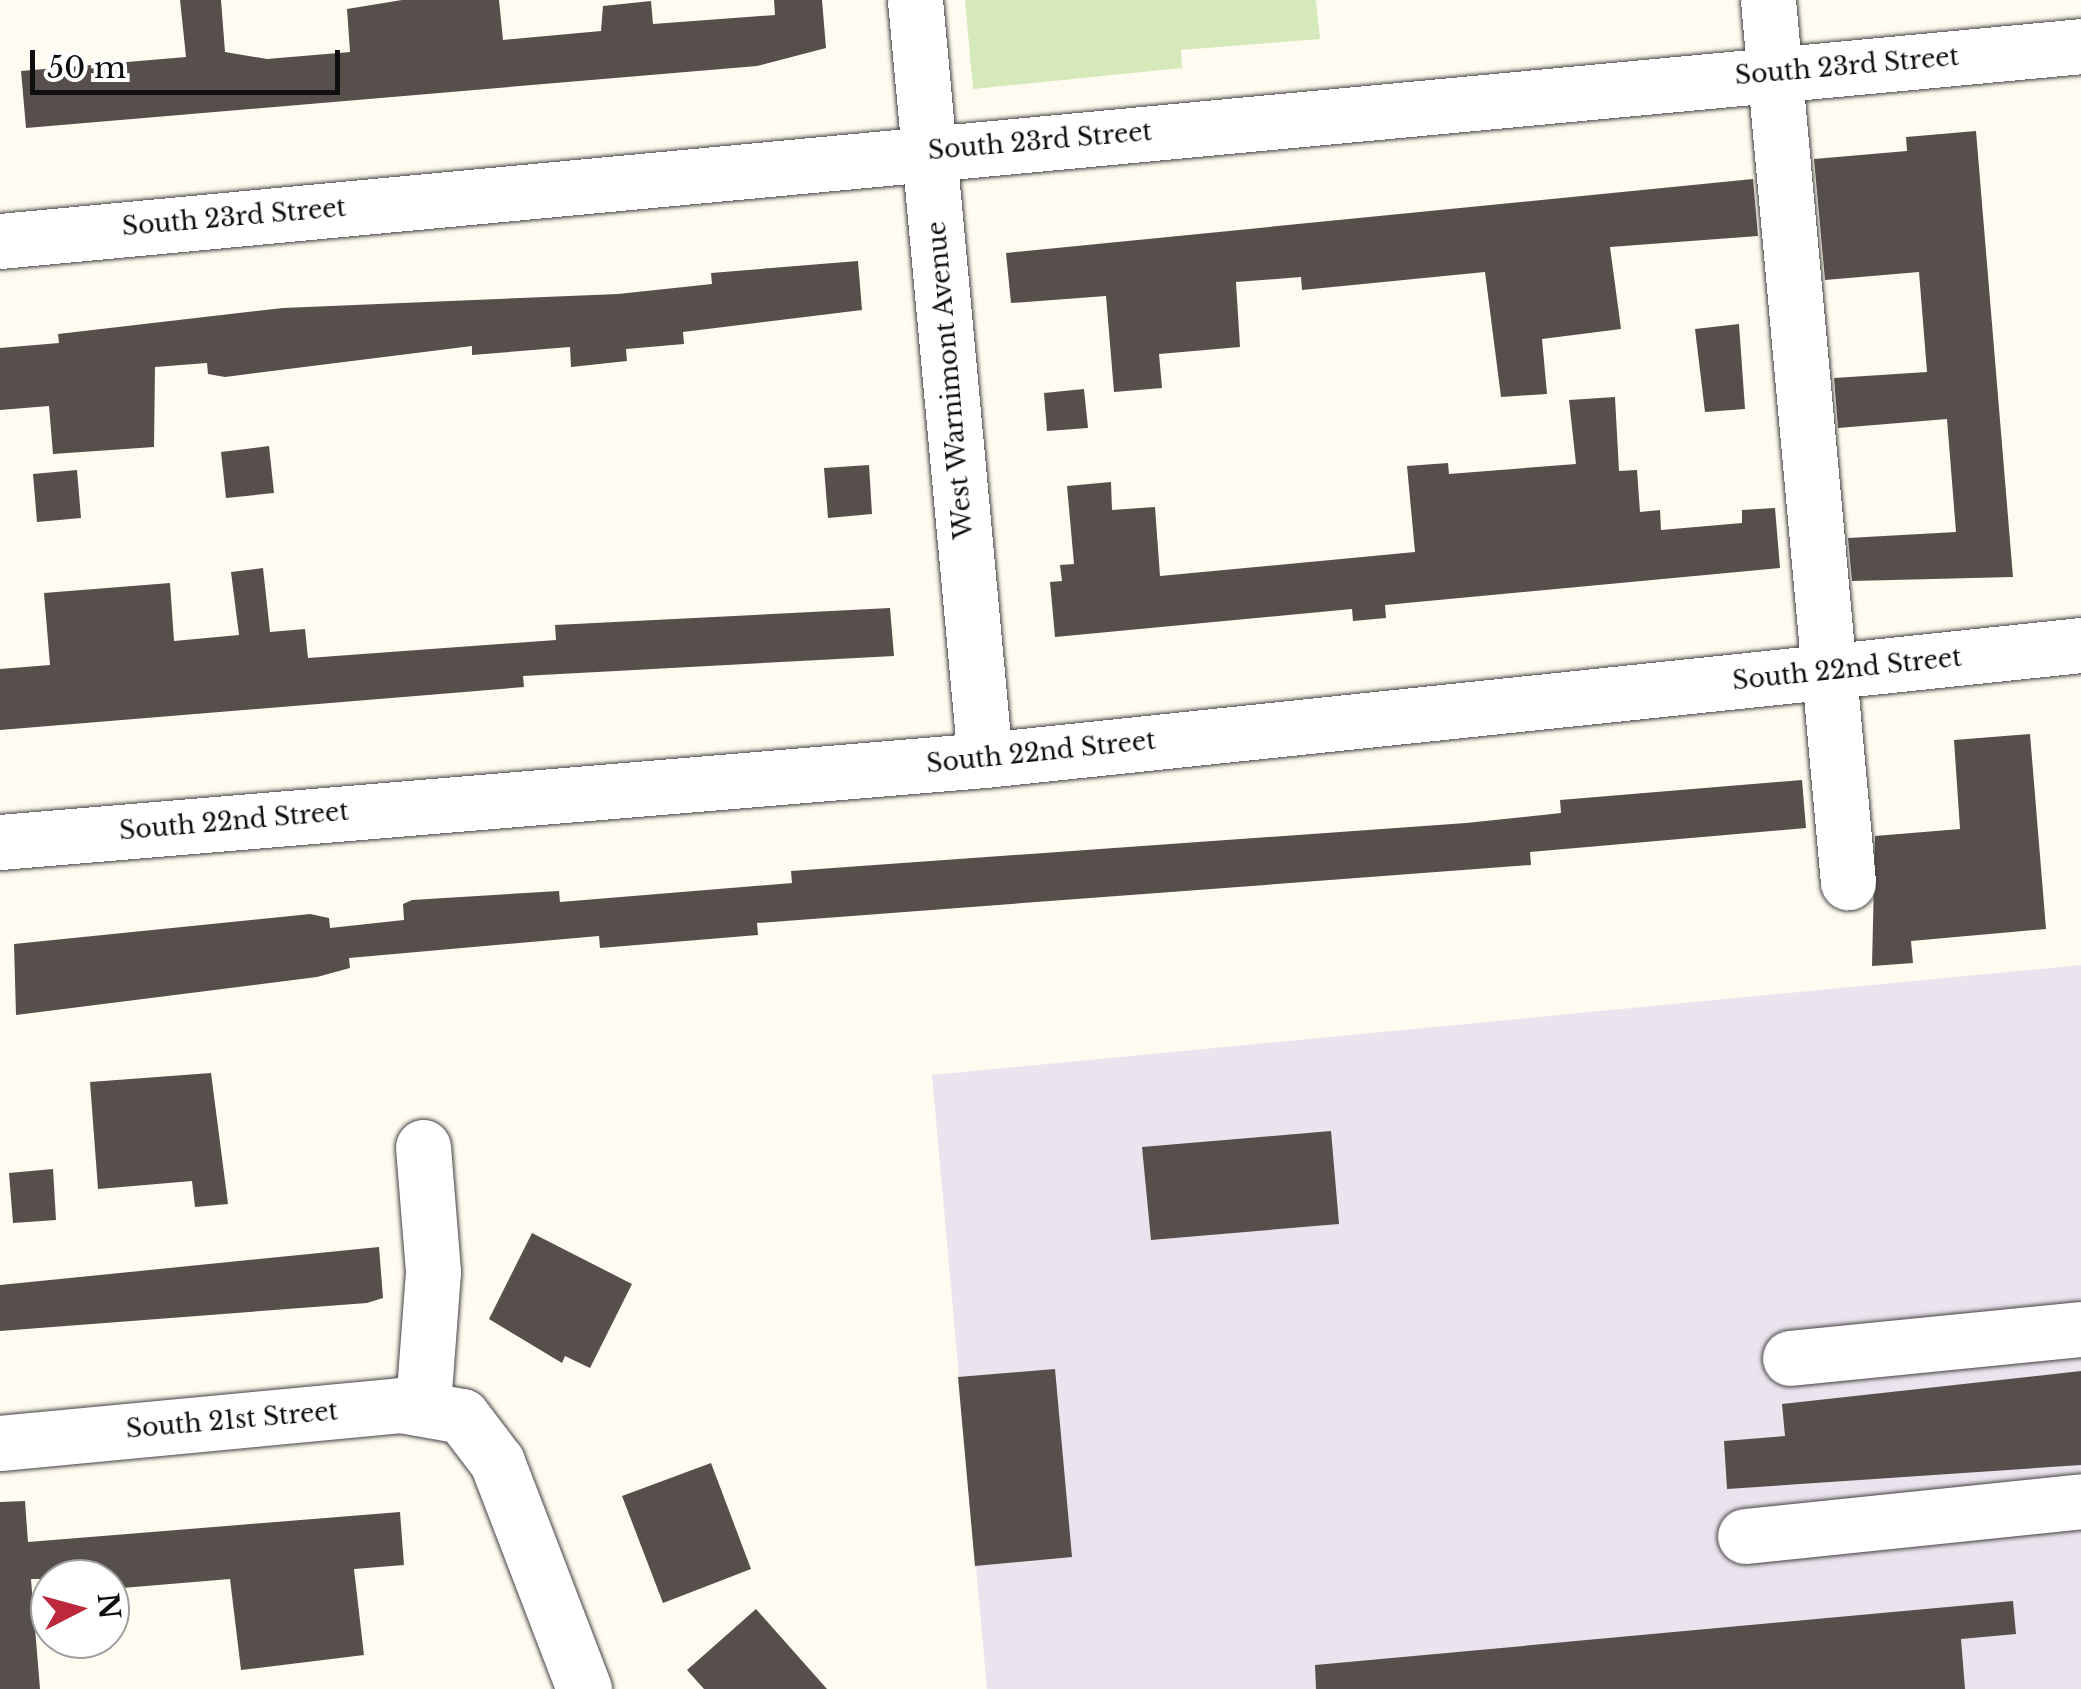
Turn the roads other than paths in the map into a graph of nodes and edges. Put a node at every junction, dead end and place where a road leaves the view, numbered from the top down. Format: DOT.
graph roads {
  1 [pos="916,0"];
  2 [pos="1768,0"];
  3 [pos="2081,46"];
  4 [pos="1775,74"];
  5 [pos="930,152"];
  6 [pos="0,240"];
  7 [pos="2081,646"];
  8 [pos="1828,672"];
  9 [pos="985,760"];
  10 [pos="0,842"];
  11 [pos="1848,882"];
  12 [pos="423,1146"];
  13 [pos="2081,1329"];
  14 [pos="1790,1358"];
  15 [pos="442,1410"];
  16 [pos="0,1444"];
  17 [pos="2081,1501"];
  18 [pos="1745,1536"];
  19 [pos="584,1689"];
  1 -- 5 [label="street, West Warnimont Avenue"];
  2 -- 4 [label="street"];
  3 -- 4 [label="street, South 23rd Street"];
  4 -- 5 [label="street, South 23rd Street"];
  4 -- 8 [label="street"];
  5 -- 6 [label="street, South 23rd Street"];
  5 -- 9 [label="street, West Warnimont Avenue"];
  7 -- 8 [label="street, South 22nd Street"];
  8 -- 9 [label="street, South 22nd Street"];
  8 -- 11 [label="street"];
  9 -- 10 [label="street, South 22nd Street"];
  12 -- 15 [label="street"];
  13 -- 14 [label="street"];
  15 -- 16 [label="street, South 21st Street"];
  15 -- 19 [label="street"];
  17 -- 18 [label="street"];
}
